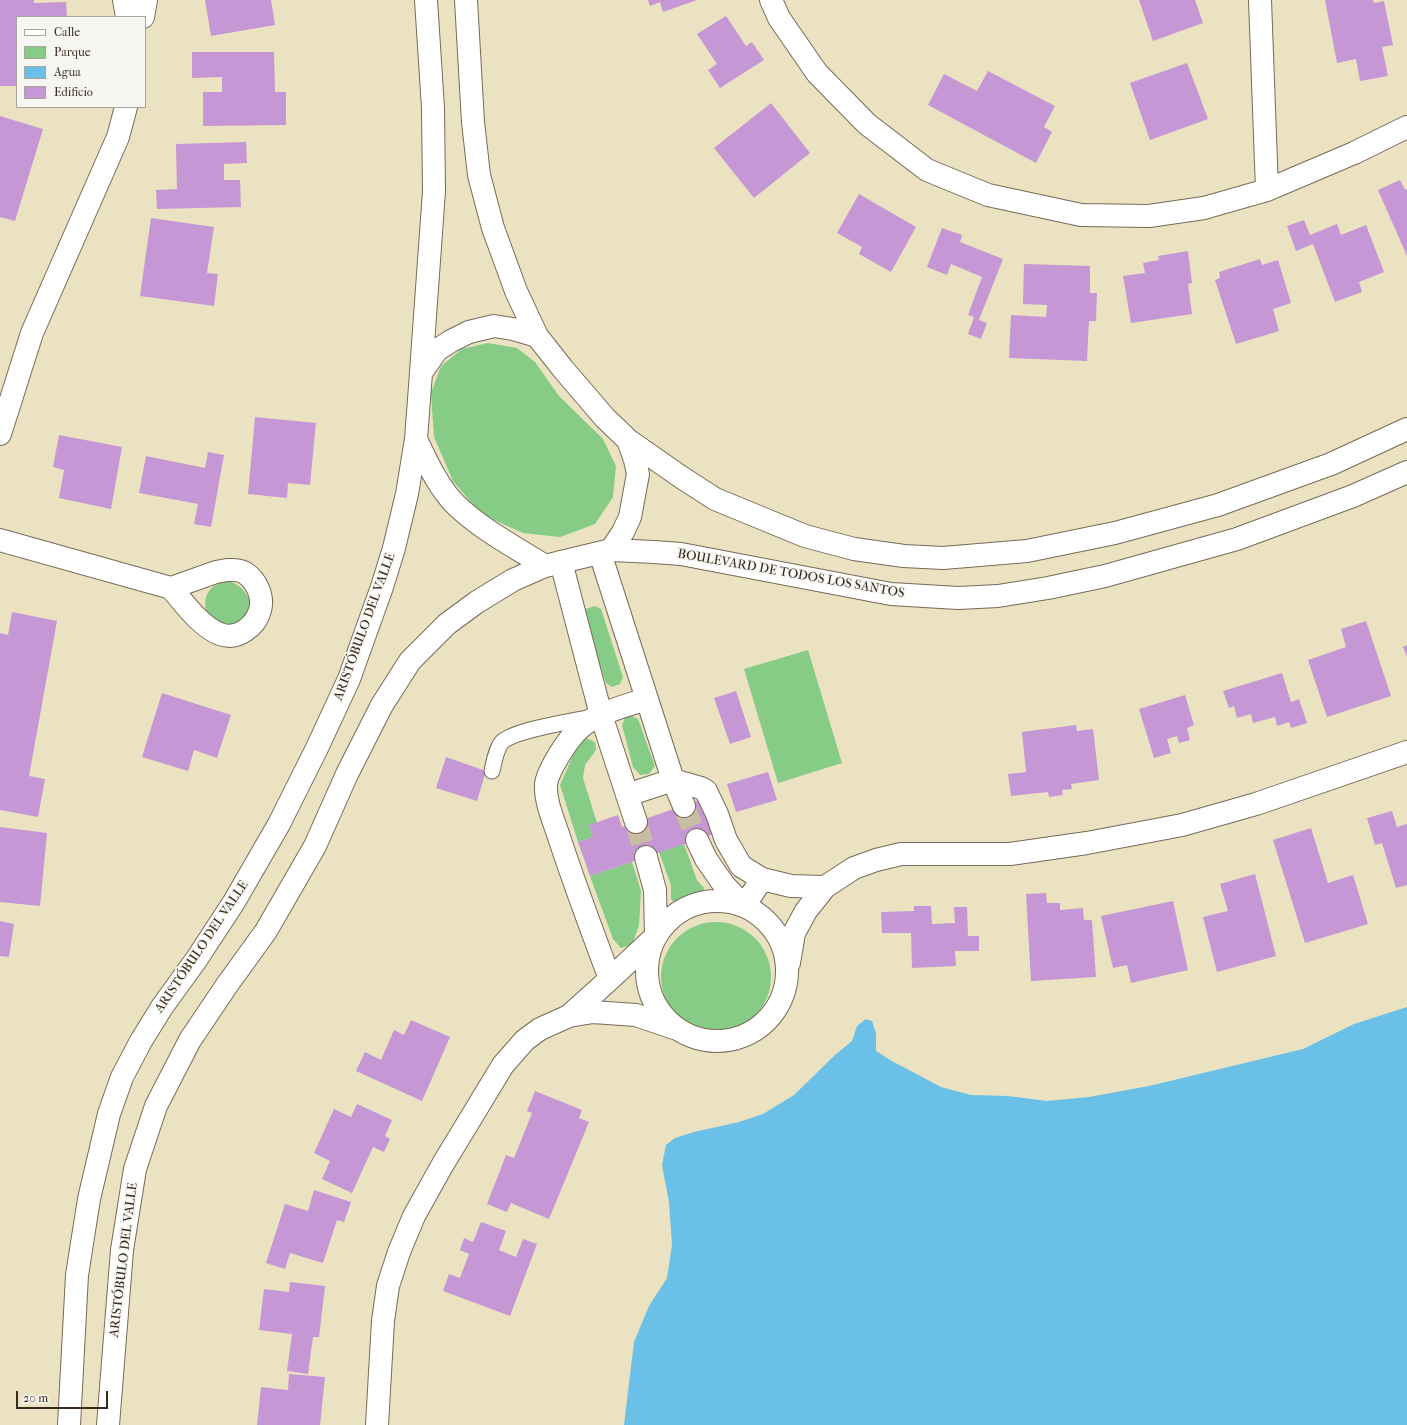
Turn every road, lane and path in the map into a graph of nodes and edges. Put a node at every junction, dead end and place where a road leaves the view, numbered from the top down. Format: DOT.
graph roads {
  1 [pos="124,0"];
  2 [pos="146,0"];
  3 [pos="426,0"];
  4 [pos="466,0"];
  5 [pos="771,0"];
  6 [pos="1260,0"];
  7 [pos="127,16"];
  8 [pos="143,16"];
  9 [pos="126,108"];
  10 [pos="1407,127"];
  11 [pos="1267,190"];
  12 [pos="537,336"];
  13 [pos="421,373"];
  14 [pos="1407,430"];
  15 [pos="0,434"];
  16 [pos="416,439"];
  17 [pos="628,440"];
  18 [pos="1407,472"];
  19 [pos="0,540"];
  20 [pos="606,552"];
  21 [pos="553,564"];
  22 [pos="171,588"];
  23 [pos="646,699"];
  24 [pos="601,715"];
  25 [pos="1407,752"];
  26 [pos="492,771"];
  27 [pos="673,780"];
  28 [pos="627,795"];
  29 [pos="684,806"];
  30 [pos="636,822"];
  31 [pos="697,840"];
  32 [pos="646,857"];
  33 [pos="762,879"];
  34 [pos="825,887"];
  35 [pos="744,906"];
  36 [pos="656,936"];
  37 [pos="788,972"];
  38 [pos="610,980"];
  39 [pos="569,1016"];
  40 [pos="679,1030"];
  41 [pos="68,1425"];
  42 [pos="108,1425"];
  43 [pos="377,1425"];
  1 -- 7 [label="street"];
  2 -- 8 [label="street"];
  3 -- 13 [label="street"];
  4 -- 12 [label="street"];
  5 -- 11 [label="street"];
  6 -- 11 [label="street"];
  9 -- 15 [label="street"];
  10 -- 11 [label="street"];
  12 -- 13 [label="street"];
  12 -- 17 [label="street"];
  13 -- 16 [label="street, ARISTÓBULO DEL VALLE"];
  14 -- 17 [label="street"];
  16 -- 21 [label="street"];
  16 -- 41 [label="street, ARISTÓBULO DEL VALLE"];
  17 -- 20 [label="street"];
  18 -- 20 [label="street, BOULEVARD DE TODOS LOS SANTOS"];
  19 -- 22 [label="street"];
  20 -- 21 [label="street, BOULEVARD DE TODOS LOS SANTOS"];
  20 -- 23 [label="street"];
  21 -- 24 [label="street"];
  21 -- 42 [label="street, ARISTÓBULO DEL VALLE"];
  23 -- 24 [label="street"];
  23 -- 27 [label="street"];
  24 -- 26 [label="lane"];
  24 -- 28 [label="street"];
  24 -- 38 [label="street"];
  25 -- 34 [label="street"];
  27 -- 28 [label="street"];
  27 -- 29 [label="street"];
  27 -- 33 [label="street"];
  28 -- 30 [label="street"];
  31 -- 35 [label="street"];
  32 -- 36 [label="street"];
  33 -- 34 [label="street"];
  33 -- 35 [label="street"];
  34 -- 37 [label="street"];
  35 -- 36 [label="street"];
  35 -- 37 [label="street"];
  36 -- 38 [label="street"];
  36 -- 40 [label="street"];
  37 -- 40 [label="street"];
  38 -- 39 [label="street"];
  39 -- 40 [label="street"];
  39 -- 43 [label="street"];
}
